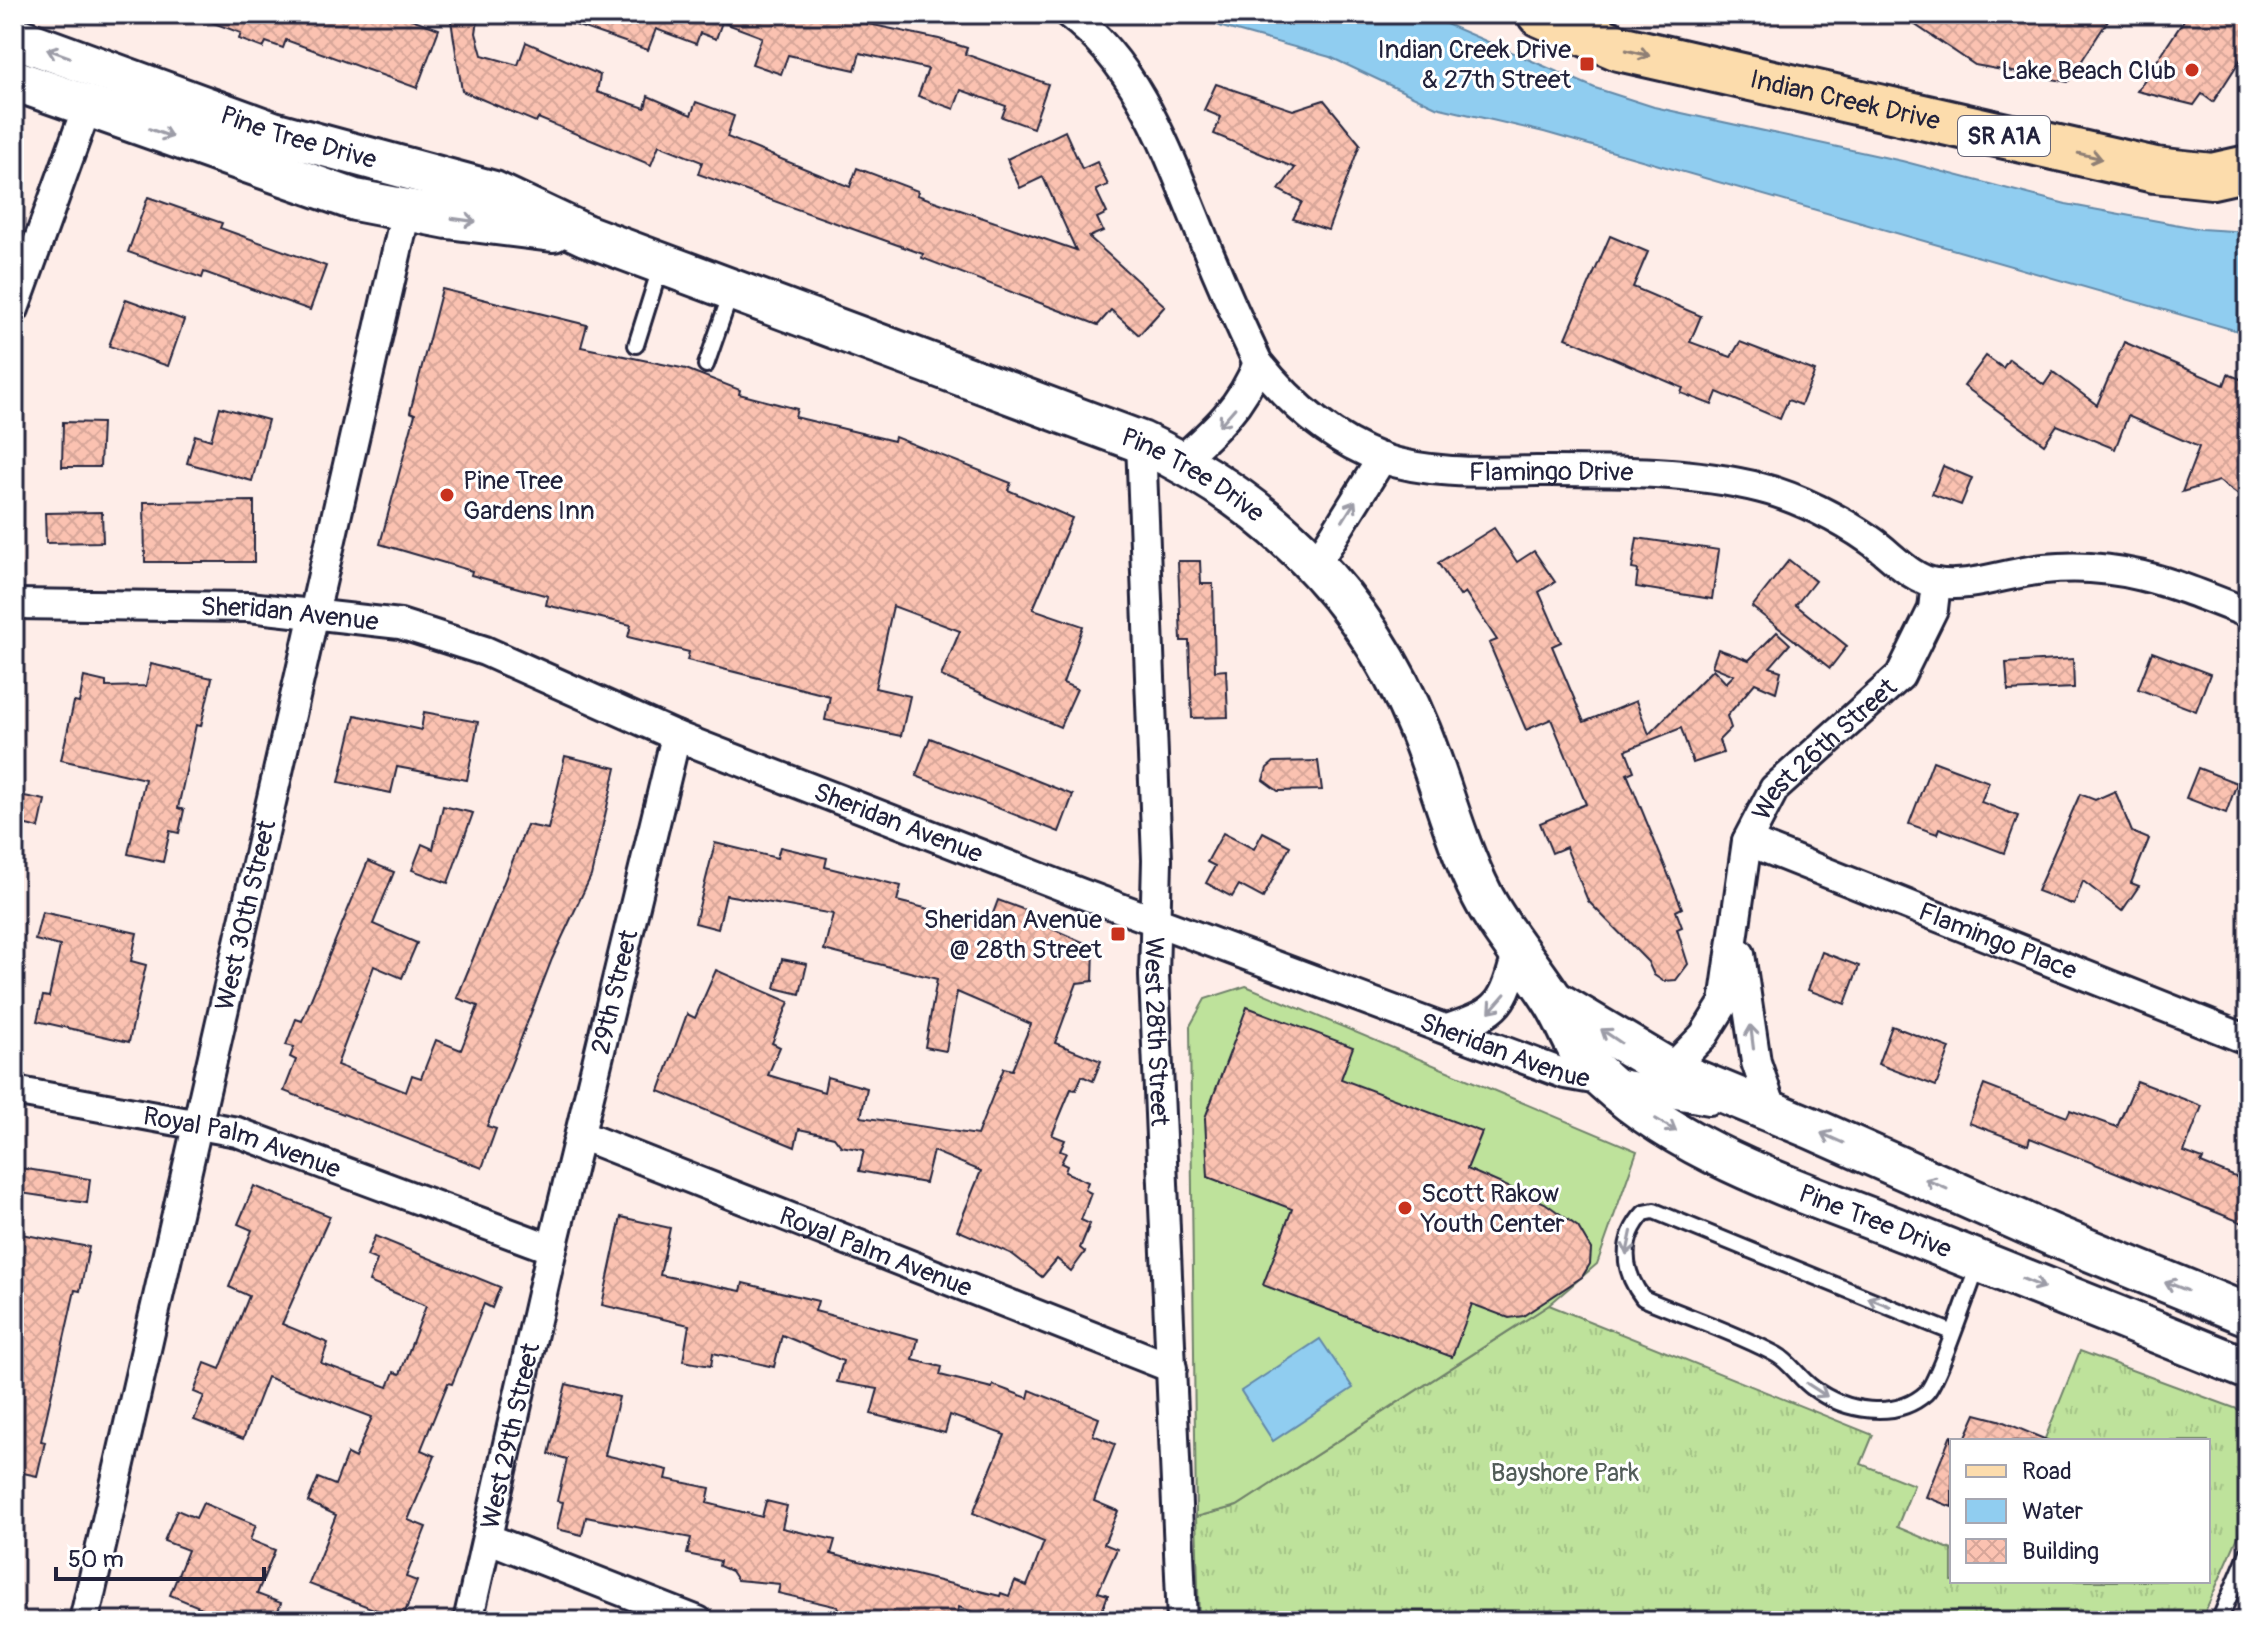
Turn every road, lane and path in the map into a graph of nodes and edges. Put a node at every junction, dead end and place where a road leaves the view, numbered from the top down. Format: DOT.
graph roads {
  1 [pos="1069,14"];
  2 [pos="1540,14"];
  3 [pos="1594,26"];
  4 [pos="14,37"];
  5 [pos="14,80"];
  6 [pos="87,107"];
  7 [pos="2248,168"];
  8 [pos="406,211"];
  9 [pos="585,235"];
  10 [pos="661,263"];
  11 [pos="732,289"];
  12 [pos="14,309"];
  13 [pos="636,345"];
  14 [pos="1258,363"];
  15 [pos="706,365"];
  16 [pos="1141,442"];
  17 [pos="1382,458"];
  18 [pos="1180,461"];
  19 [pos="1316,564"];
  20 [pos="1936,583"];
  21 [pos="14,604"];
  22 [pos="314,611"];
  23 [pos="2248,613"];
  24 [pos="676,736"];
  25 [pos="1747,841"];
  26 [pos="1156,921"];
  27 [pos="1734,926"];
  28 [pos="1517,953"];
  29 [pos="1554,1001"];
  30 [pos="1450,1028"];
  31 [pos="2248,1040"];
  32 [pos="1670,1070"];
  33 [pos="1603,1079"];
  34 [pos="14,1091"];
  35 [pos="1773,1112"];
  36 [pos="197,1123"];
  37 [pos="580,1135"];
  38 [pos="552,1249"];
  39 [pos="1980,1261"];
  40 [pos="2248,1315"];
  41 [pos="1951,1332"];
  42 [pos="1172,1368"];
  43 [pos="2248,1369"];
  44 [pos="487,1538"];
  45 [pos="2248,1552"];
  46 [pos="84,1621"];
  47 [pos="468,1621"];
  48 [pos="698,1621"];
  49 [pos="1182,1621"];
  50 [pos="2219,1621"];
  1 -- 14 [label="street, Flamingo Drive"];
  2 -- 3 [label="main road, Indian Creek Drive / SR A1A"];
  3 -- 7 [label="main road, Indian Creek Drive / SR A1A, one-way"];
  9 -- 4 [label="main road, Pine Tree Drive, one-way"];
  5 -- 6 [label="main road, Pine Tree Drive"];
  6 -- 8 [label="main road, Pine Tree Drive, one-way"];
  6 -- 12 [label="street"];
  8 -- 9 [label="main road, Pine Tree Drive, one-way"];
  8 -- 22 [label="street, West 30th Street"];
  9 -- 10 [label="main road, Pine Tree Drive"];
  10 -- 11 [label="main road, Pine Tree Drive"];
  10 -- 13 [label="lane"];
  11 -- 15 [label="lane"];
  11 -- 16 [label="main road, Pine Tree Drive"];
  14 -- 17 [label="street, Flamingo Drive"];
  14 -- 18 [label="street, one-way"];
  16 -- 18 [label="main road, Pine Tree Drive"];
  16 -- 26 [label="street, West 28th Street"];
  19 -- 17 [label="street, one-way"];
  17 -- 20 [label="street, Flamingo Drive"];
  18 -- 19 [label="main road, Pine Tree Drive"];
  19 -- 28 [label="main road, Pine Tree Drive"];
  20 -- 23 [label="street"];
  20 -- 25 [label="street, West 26th Street"];
  21 -- 22 [label="street, Sheridan Avenue"];
  22 -- 24 [label="street, Sheridan Avenue"];
  22 -- 36 [label="street, West 30th Street"];
  24 -- 26 [label="street, Sheridan Avenue"];
  24 -- 37 [label="street, 29th Street"];
  25 -- 27 [label="street, West 26th Street"];
  25 -- 31 [label="street, Flamingo Place"];
  26 -- 30 [label="street, Sheridan Avenue"];
  26 -- 42 [label="street, West 28th Street"];
  27 -- 32 [label="street, West 26th Street"];
  35 -- 27 [label="street, West 26th Street, one-way"];
  28 -- 29 [label="main road, Pine Tree Drive"];
  28 -- 30 [label="street, one-way"];
  32 -- 29 [label="main road, Pine Tree Drive, one-way"];
  29 -- 33 [label="main road, Pine Tree Drive"];
  30 -- 33 [label="street, Sheridan Avenue"];
  32 -- 35 [label="main road, Pine Tree Drive"];
  33 -- 35 [label="street, Sheridan Avenue"];
  33 -- 39 [label="main road, Pine Tree Drive, one-way"];
  34 -- 36 [label="street, Royal Palm Avenue"];
  40 -- 35 [label="main road, Pine Tree Drive, one-way"];
  36 -- 38 [label="street, Royal Palm Avenue"];
  36 -- 46 [label="street, West 30th Street"];
  37 -- 38 [label="street, 29th Street"];
  37 -- 42 [label="street, Royal Palm Avenue"];
  38 -- 44 [label="street, West 29th Street"];
  39 -- 41 [label="lane"];
  39 -- 43 [label="main road, Pine Tree Drive, one-way"];
  41 -- 41 [label="lane, one-way"];
  42 -- 49 [label="street, West 28th Street"];
  44 -- 47 [label="street, West 29th Street"];
  44 -- 48 [label="street"];
  45 -- 50 [label="lane"];
}
